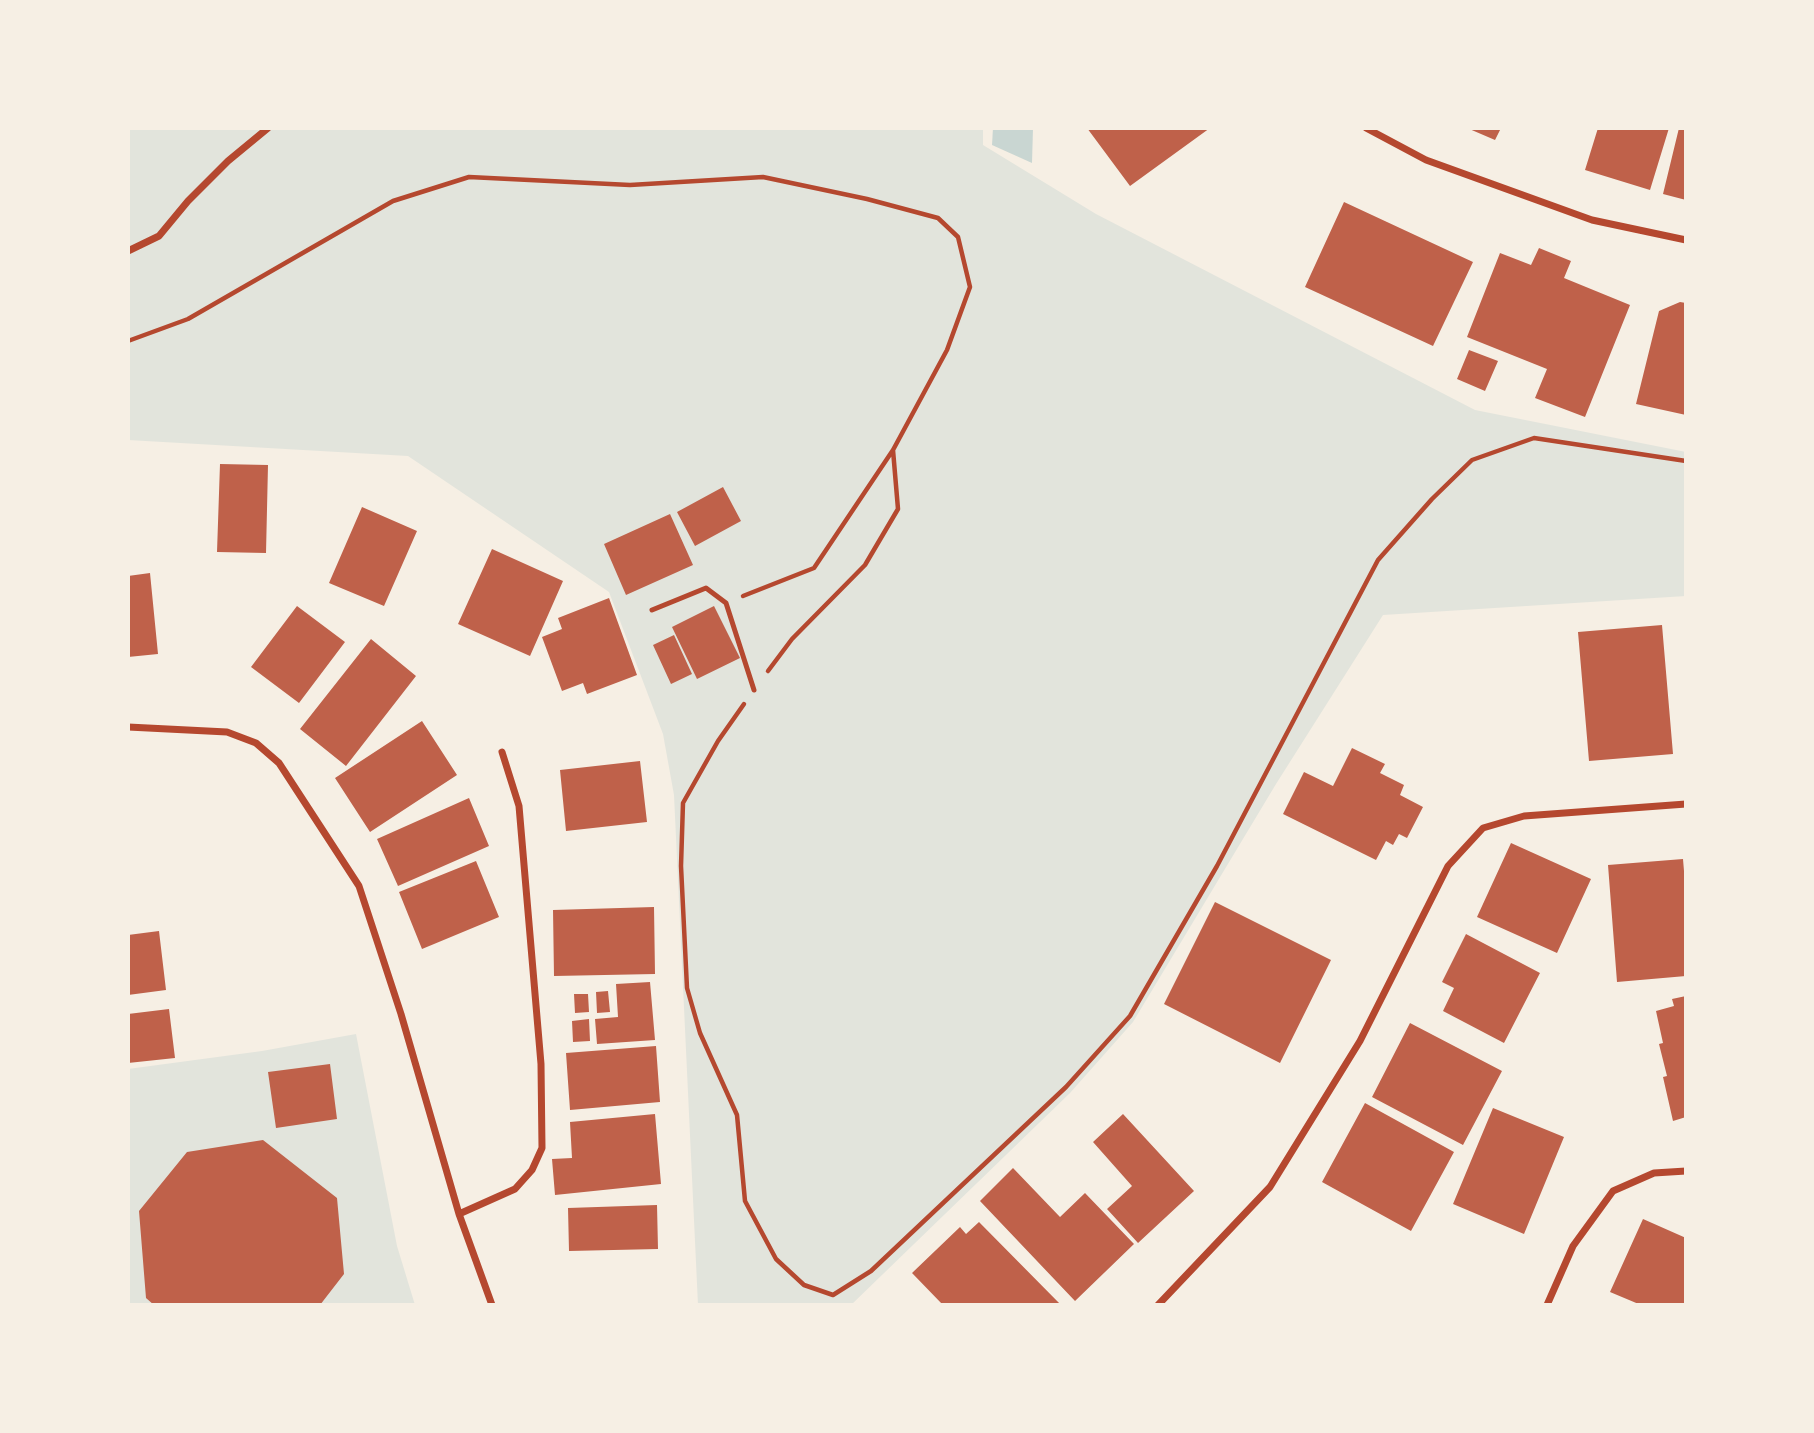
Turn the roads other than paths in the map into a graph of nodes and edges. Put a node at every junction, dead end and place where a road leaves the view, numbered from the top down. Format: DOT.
graph roads {
  1 [pos="268,128"];
  2 [pos="1366,128"];
  3 [pos="1686,240"];
  4 [pos="128,251"];
  5 [pos="652,610"];
  6 [pos="754,690"];
  7 [pos="128,727"];
  8 [pos="502,752"];
  9 [pos="1686,804"];
  10 [pos="1686,1171"];
  11 [pos="459,1214"];
  12 [pos="492,1305"];
  13 [pos="1158,1305"];
  14 [pos="1547,1305"];
  1 -- 4 [label="street"];
  2 -- 3 [label="street"];
  5 -- 6 [label="lane"];
  7 -- 11 [label="street"];
  8 -- 11 [label="street"];
  9 -- 13 [label="street"];
  10 -- 14 [label="street"];
  11 -- 12 [label="street"];
}
